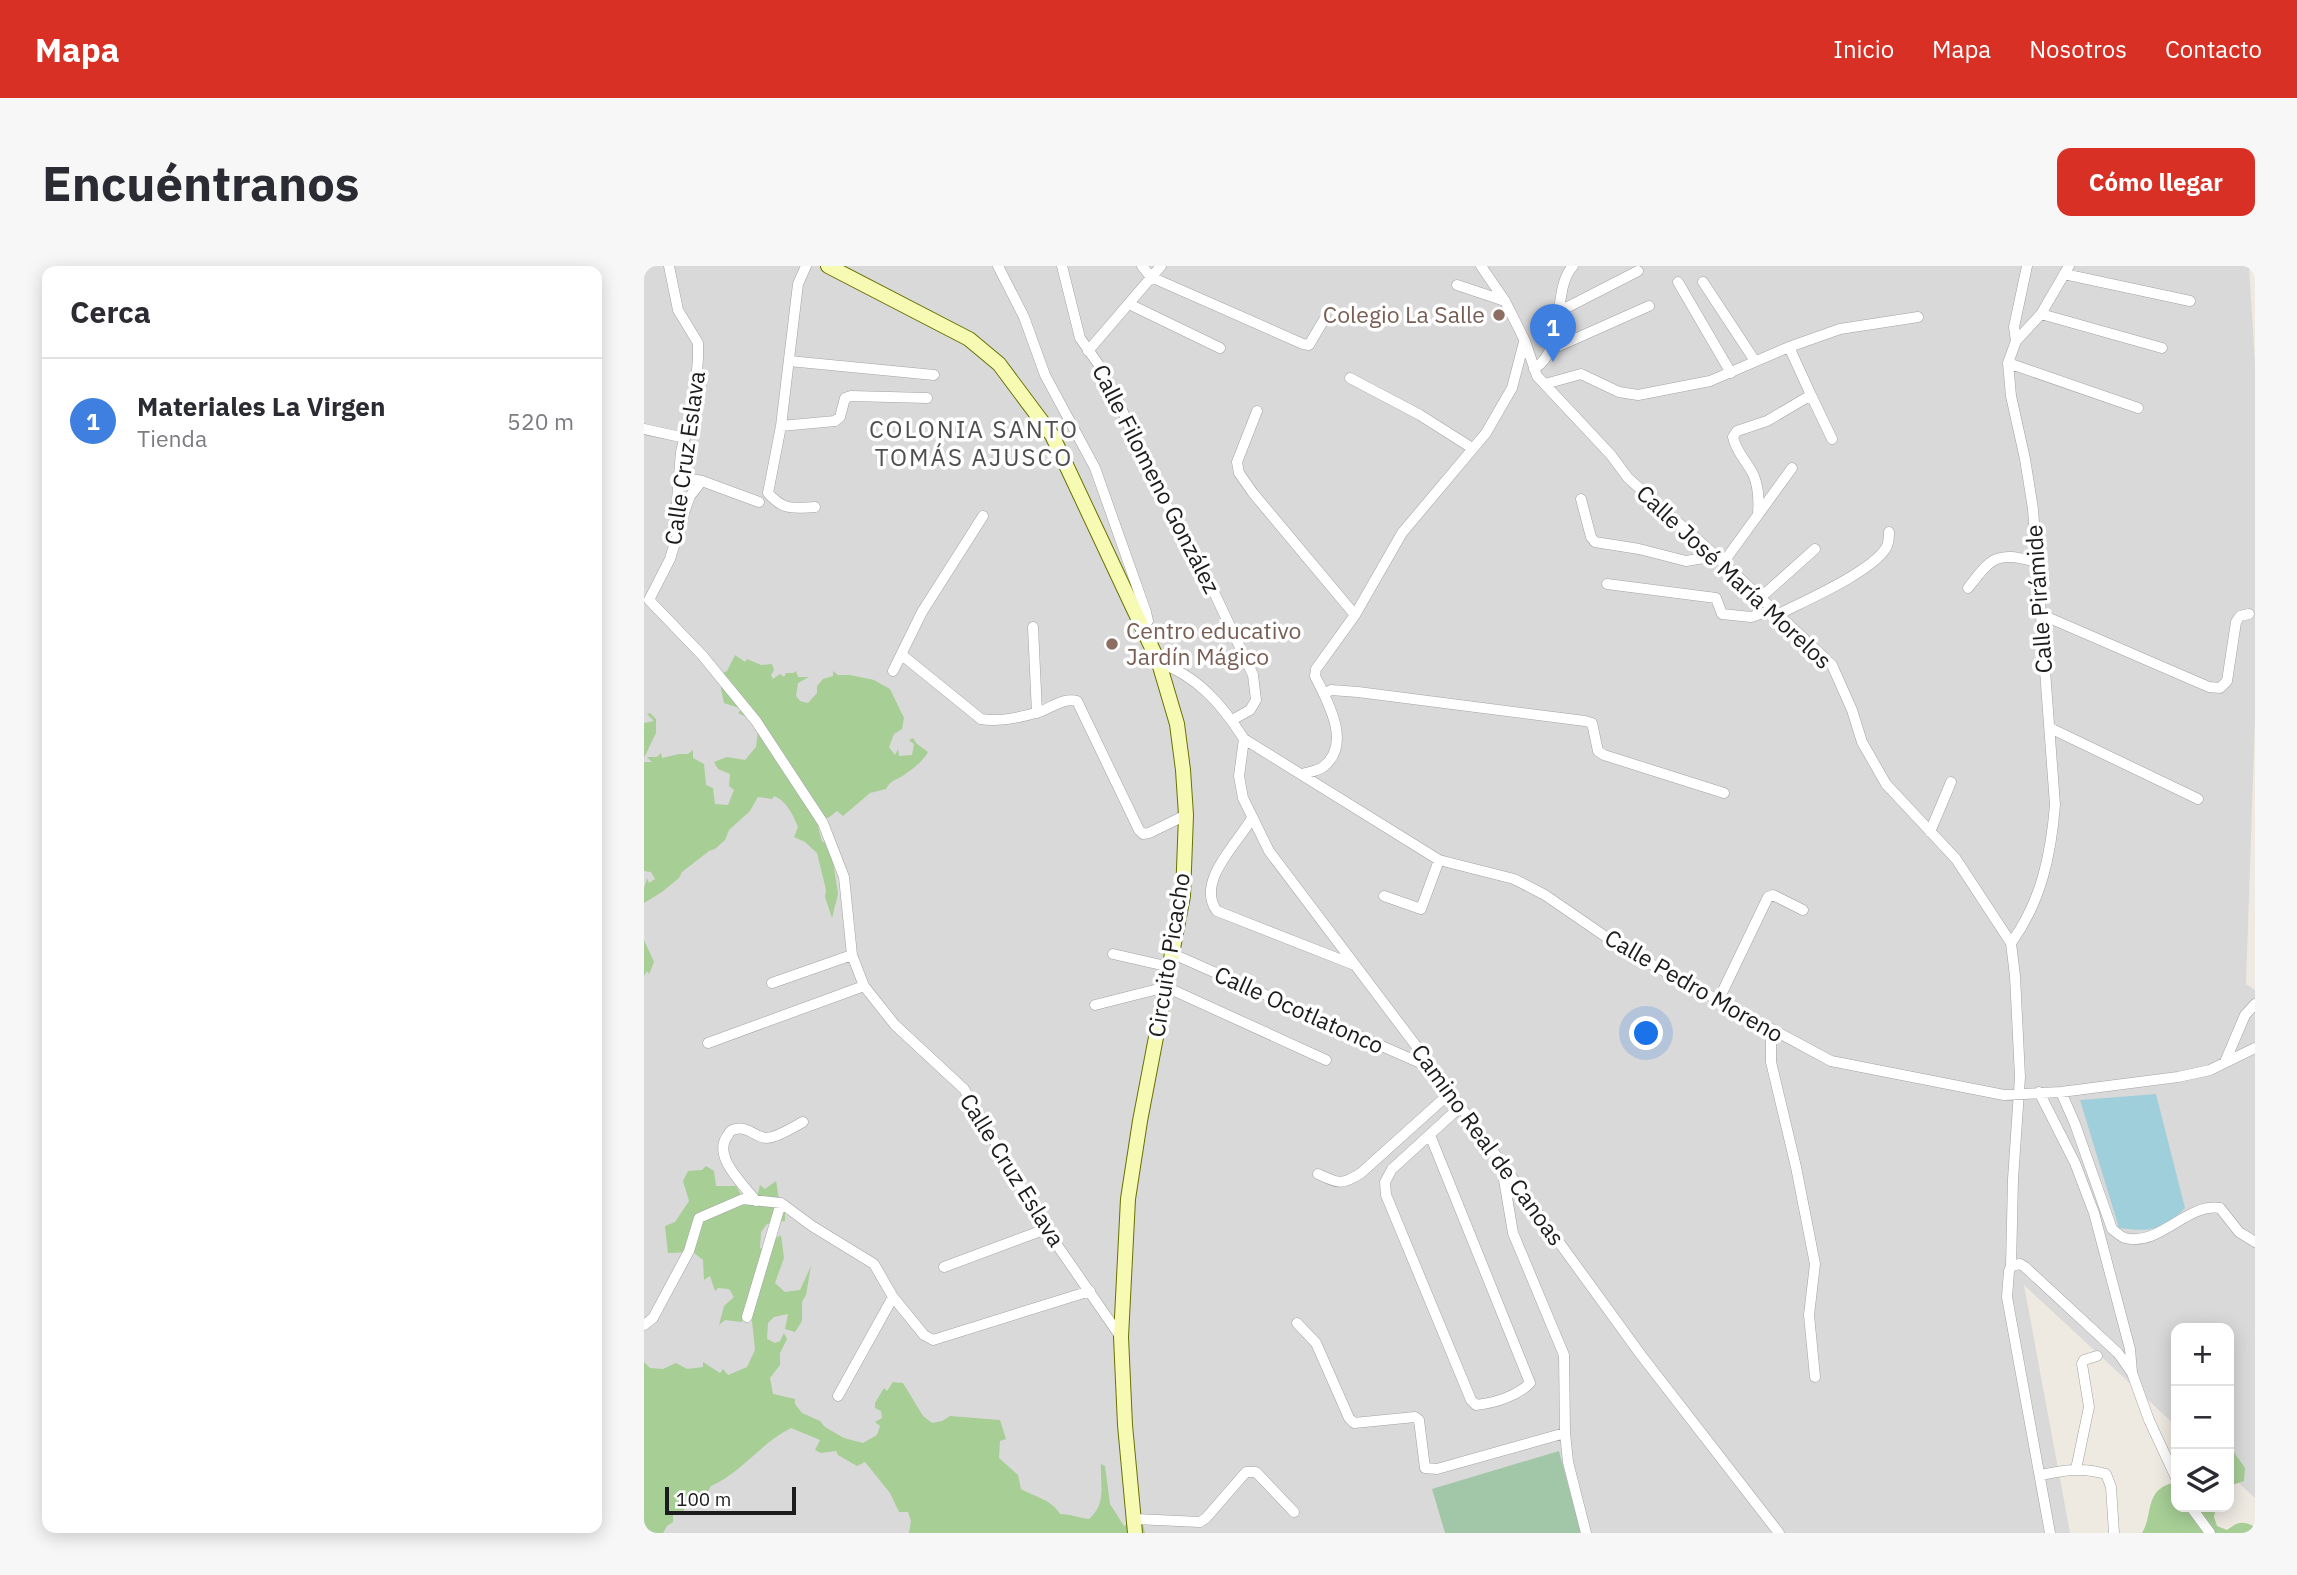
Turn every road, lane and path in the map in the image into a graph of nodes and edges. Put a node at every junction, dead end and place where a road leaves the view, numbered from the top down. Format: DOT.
graph roads {
  1 [pos="669,266"];
  2 [pos="806,266"];
  3 [pos="828,266"];
  4 [pos="998,266"];
  5 [pos="1062,266"];
  6 [pos="1142,266"];
  7 [pos="1161,266"];
  8 [pos="1481,266"];
  9 [pos="1573,266"];
  10 [pos="2027,266"];
  11 [pos="2067,270"];
  12 [pos="1638,271"];
  13 [pos="1151,277"];
  14 [pos="1678,282"];
  15 [pos="1703,282"];
  16 [pos="1457,285"];
  17 [pos="2190,300"];
  18 [pos="1505,301"];
  19 [pos="1129,304"];
  20 [pos="1649,306"];
  21 [pos="1560,311"];
  22 [pos="2041,314"];
  23 [pos="1918,317"];
  24 [pos="1325,318"];
  25 [pos="1524,341"];
  26 [pos="2015,341"];
  27 [pos="1789,347"];
  28 [pos="1220,348"];
  29 [pos="2162,348"];
  30 [pos="1550,350"];
  31 [pos="1088,351"];
  32 [pos="789,361"];
  33 [pos="1755,361"];
  34 [pos="2008,363"];
  35 [pos="1534,369"];
  36 [pos="1731,373"];
  37 [pos="934,374"];
  38 [pos="1350,378"];
  39 [pos="1545,384"];
  40 [pos="1811,395"];
  41 [pos="927,398"];
  42 [pos="2138,408"];
  43 [pos="1257,411"];
  44 [pos="781,426"];
  45 [pos="644,429"];
  46 [pos="685,438"];
  47 [pos="1832,439"];
  48 [pos="1472,448"];
  49 [pos="1793,468"];
  50 [pos="679,477"];
  51 [pos="702,481"];
  52 [pos="1581,499"];
  53 [pos="758,502"];
  54 [pos="815,507"];
  55 [pos="1758,514"];
  56 [pos="983,516"];
  57 [pos="1889,532"];
  58 [pos="678,533"];
  59 [pos="1815,549"];
  60 [pos="1719,560"];
  61 [pos="2036,562"];
  62 [pos="1607,584"];
  63 [pos="1968,588"];
  64 [pos="1760,598"];
  65 [pos="1774,612"];
  66 [pos="2040,614"];
  67 [pos="2249,614"];
  68 [pos="1355,615"];
  69 [pos="1141,625"];
  70 [pos="1033,627"];
  71 [pos="902,655"];
  72 [pos="1159,663"];
  73 [pos="893,671"];
  74 [pos="1324,694"];
  75 [pos="1037,713"];
  76 [pos="1233,720"];
  77 [pos="2050,729"];
  78 [pos="1244,739"];
  79 [pos="1302,774"];
  80 [pos="1951,782"];
  81 [pos="1724,793"];
  82 [pos="2197,799"];
  83 [pos="1186,815"];
  84 [pos="1252,818"];
  85 [pos="1930,832"];
  86 [pos="1439,860"];
  87 [pos="1384,896"];
  88 [pos="1802,910"];
  89 [pos="2011,943"];
  90 [pos="1113,954"];
  91 [pos="852,955"];
  92 [pos="1171,961"];
  93 [pos="1354,965"];
  94 [pos="772,983"];
  95 [pos="864,986"];
  96 [pos="1166,987"];
  97 [pos="1718,1001"];
  98 [pos="2255,1004"];
  99 [pos="1095,1005"];
  100 [pos="1771,1030"];
  101 [pos="708,1042"];
  102 [pos="2255,1048"];
  103 [pos="1426,1059"];
  104 [pos="1326,1060"];
  105 [pos="2225,1062"];
  106 [pos="2061,1092"];
  107 [pos="1450,1093"];
  108 [pos="2039,1093"];
  109 [pos="2020,1094"];
  110 [pos="1460,1107"];
  111 [pos="803,1122"];
  112 [pos="1430,1135"];
  113 [pos="1500,1160"];
  114 [pos="1318,1174"];
  115 [pos="756,1201"];
  116 [pos="782,1203"];
  117 [pos="1046,1229"];
  118 [pos="2255,1242"];
  119 [pos="2011,1266"];
  120 [pos="944,1267"];
  121 [pos="1090,1291"];
  122 [pos="893,1297"];
  123 [pos="747,1317"];
  124 [pos="648,1322"];
  125 [pos="1297,1323"];
  126 [pos="1121,1337"];
  127 [pos="2096,1356"];
  128 [pos="2132,1373"];
  129 [pos="1815,1377"];
  130 [pos="838,1396"];
  131 [pos="1564,1433"];
  132 [pos="2171,1467"];
  133 [pos="2076,1469"];
  134 [pos="2041,1475"];
  135 [pos="1294,1511"];
  136 [pos="2194,1512"];
  137 [pos="1135,1526"];
  138 [pos="2207,1530"];
  139 [pos="1586,1533"];
  140 [pos="1779,1533"];
  141 [pos="2050,1533"];
  142 [pos="2114,1533"];
  143 [pos="2193,1533"];
  1 -- 46 [label="street, Calle Cruz Eslava"];
  2 -- 32 [label="street"];
  3 -- 69 [label="main road, Circuito Picacho"];
  4 -- 69 [label="street"];
  5 -- 31 [label="street, Calle Filomeno González"];
  6 -- 13 [label="street"];
  7 -- 13 [label="street"];
  8 -- 18 [label="street, Calle José María Morelos"];
  9 -- 21 [label="street"];
  10 -- 26 [label="street"];
  11 -- 17 [label="street"];
  11 -- 22 [label="street, Calle Pirámide"];
  12 -- 21 [label="street"];
  13 -- 19 [label="street"];
  13 -- 24 [label="street"];
  14 -- 36 [label="street"];
  15 -- 33 [label="street"];
  16 -- 18 [label="street"];
  18 -- 25 [label="street, Calle José María Morelos"];
  19 -- 28 [label="street"];
  19 -- 31 [label="street"];
  20 -- 30 [label="street"];
  21 -- 30 [label="street"];
  22 -- 26 [label="street, Calle Pirámide"];
  22 -- 29 [label="street"];
  23 -- 27 [label="street"];
  25 -- 35 [label="street, Calle José María Morelos"];
  25 -- 48 [label="street"];
  26 -- 34 [label="street, Calle Pirámide"];
  27 -- 33 [label="street"];
  27 -- 40 [label="street"];
  30 -- 35 [label="street"];
  31 -- 76 [label="street, Calle Filomeno González"];
  32 -- 37 [label="street"];
  32 -- 44 [label="street"];
  33 -- 36 [label="street"];
  34 -- 42 [label="street"];
  34 -- 61 [label="street, Calle Pirámide"];
  35 -- 39 [label="street, Calle José María Morelos"];
  36 -- 39 [label="street"];
  38 -- 48 [label="street"];
  39 -- 60 [label="street, Calle José María Morelos"];
  40 -- 47 [label="street"];
  40 -- 55 [label="street"];
  41 -- 44 [label="street"];
  43 -- 68 [label="street"];
  44 -- 54 [label="street"];
  45 -- 46 [label="street"];
  46 -- 50 [label="street, Calle Cruz Eslava"];
  48 -- 68 [label="street"];
  49 -- 55 [label="street"];
  50 -- 51 [label="street"];
  50 -- 58 [label="street, Calle Cruz Eslava"];
  51 -- 53 [label="street"];
  51 -- 58 [label="street"];
  52 -- 60 [label="street"];
  55 -- 60 [label="street"];
  56 -- 71 [label="street"];
  57 -- 65 [label="street"];
  58 -- 91 [label="street, Calle Cruz Eslava"];
  59 -- 64 [label="street"];
  60 -- 64 [label="street, Calle José María Morelos"];
  61 -- 63 [label="street"];
  61 -- 66 [label="street, Calle Pirámide"];
  62 -- 65 [label="street"];
  64 -- 65 [label="street, Calle José María Morelos"];
  65 -- 85 [label="street, Calle José María Morelos"];
  66 -- 67 [label="street"];
  66 -- 77 [label="street, Calle Pirámide"];
  68 -- 74 [label="street"];
  69 -- 72 [label="main road, Circuito Picacho"];
  70 -- 75 [label="street"];
  71 -- 73 [label="street"];
  71 -- 75 [label="street"];
  72 -- 76 [label="street, Calle Pedro Moreno"];
  72 -- 83 [label="main road, Circuito Picacho"];
  74 -- 79 [label="street"];
  74 -- 81 [label="street"];
  75 -- 83 [label="street"];
  76 -- 78 [label="street, Calle Pedro Moreno"];
  77 -- 82 [label="street"];
  77 -- 89 [label="street, Calle Pirámide"];
  78 -- 79 [label="street, Calle Pedro Moreno"];
  78 -- 84 [label="street, Camino Real de Canoas"];
  79 -- 86 [label="street, Calle Pedro Moreno"];
  80 -- 85 [label="street"];
  83 -- 92 [label="main road, Circuito Picacho"];
  84 -- 93 [label="street, Camino Real de Canoas"];
  84 -- 93 [label="street"];
  85 -- 89 [label="street, Calle José María Morelos"];
  86 -- 87 [label="street"];
  86 -- 97 [label="street, Calle Pedro Moreno"];
  88 -- 97 [label="street"];
  89 -- 109 [label="street, Calle José María Morelos"];
  90 -- 92 [label="street, Calle Ocotlatonco"];
  91 -- 94 [label="street"];
  91 -- 95 [label="street, Calle Cruz Eslava"];
  92 -- 96 [label="main road, Circuito Picacho"];
  92 -- 103 [label="street, Calle Ocotlatonco"];
  93 -- 103 [label="street, Camino Real de Canoas"];
  95 -- 101 [label="street"];
  95 -- 117 [label="street, Calle Cruz Eslava"];
  96 -- 99 [label="street"];
  96 -- 104 [label="street"];
  96 -- 126 [label="main road, Circuito Picacho"];
  97 -- 100 [label="street, Calle Pedro Moreno"];
  98 -- 105 [label="street"];
  100 -- 109 [label="street, Calle Pedro Moreno"];
  100 -- 129 [label="street"];
  102 -- 105 [label="street, Calle Pedro Moreno"];
  103 -- 107 [label="street, Camino Real de Canoas"];
  105 -- 106 [label="street, Calle Pedro Moreno"];
  106 -- 108 [label="street, Calle Pedro Moreno"];
  106 -- 118 [label="street"];
  107 -- 110 [label="street, Camino Real de Canoas"];
  107 -- 114 [label="street"];
  108 -- 109 [label="street, Calle Pedro Moreno"];
  108 -- 128 [label="street"];
  109 -- 119 [label="street, Calle José María Morelos"];
  110 -- 112 [label="street"];
  110 -- 113 [label="street, Camino Real de Canoas"];
  111 -- 115 [label="street"];
  112 -- 112 [label="street"];
  113 -- 131 [label="street"];
  113 -- 140 [label="street, Camino Real de Canoas"];
  115 -- 116 [label="street"];
  115 -- 124 [label="street"];
  116 -- 122 [label="street"];
  116 -- 123 [label="street"];
  117 -- 120 [label="street"];
  117 -- 121 [label="street, Calle Cruz Eslava"];
  119 -- 128 [label="street"];
  119 -- 134 [label="street, Calle José María Morelos"];
  121 -- 122 [label="street"];
  121 -- 126 [label="street, Calle Cruz Eslava"];
  122 -- 130 [label="street"];
  125 -- 131 [label="street"];
  126 -- 137 [label="main road, Circuito Picacho"];
  127 -- 133 [label="street"];
  128 -- 132 [label="street"];
  131 -- 139 [label="street"];
  133 -- 134 [label="street"];
  133 -- 142 [label="street"];
  134 -- 141 [label="street, Calle José María Morelos"];
  135 -- 137 [label="street"];
  136 -- 138 [label="street"];
  138 -- 143 [label="street"];
}
